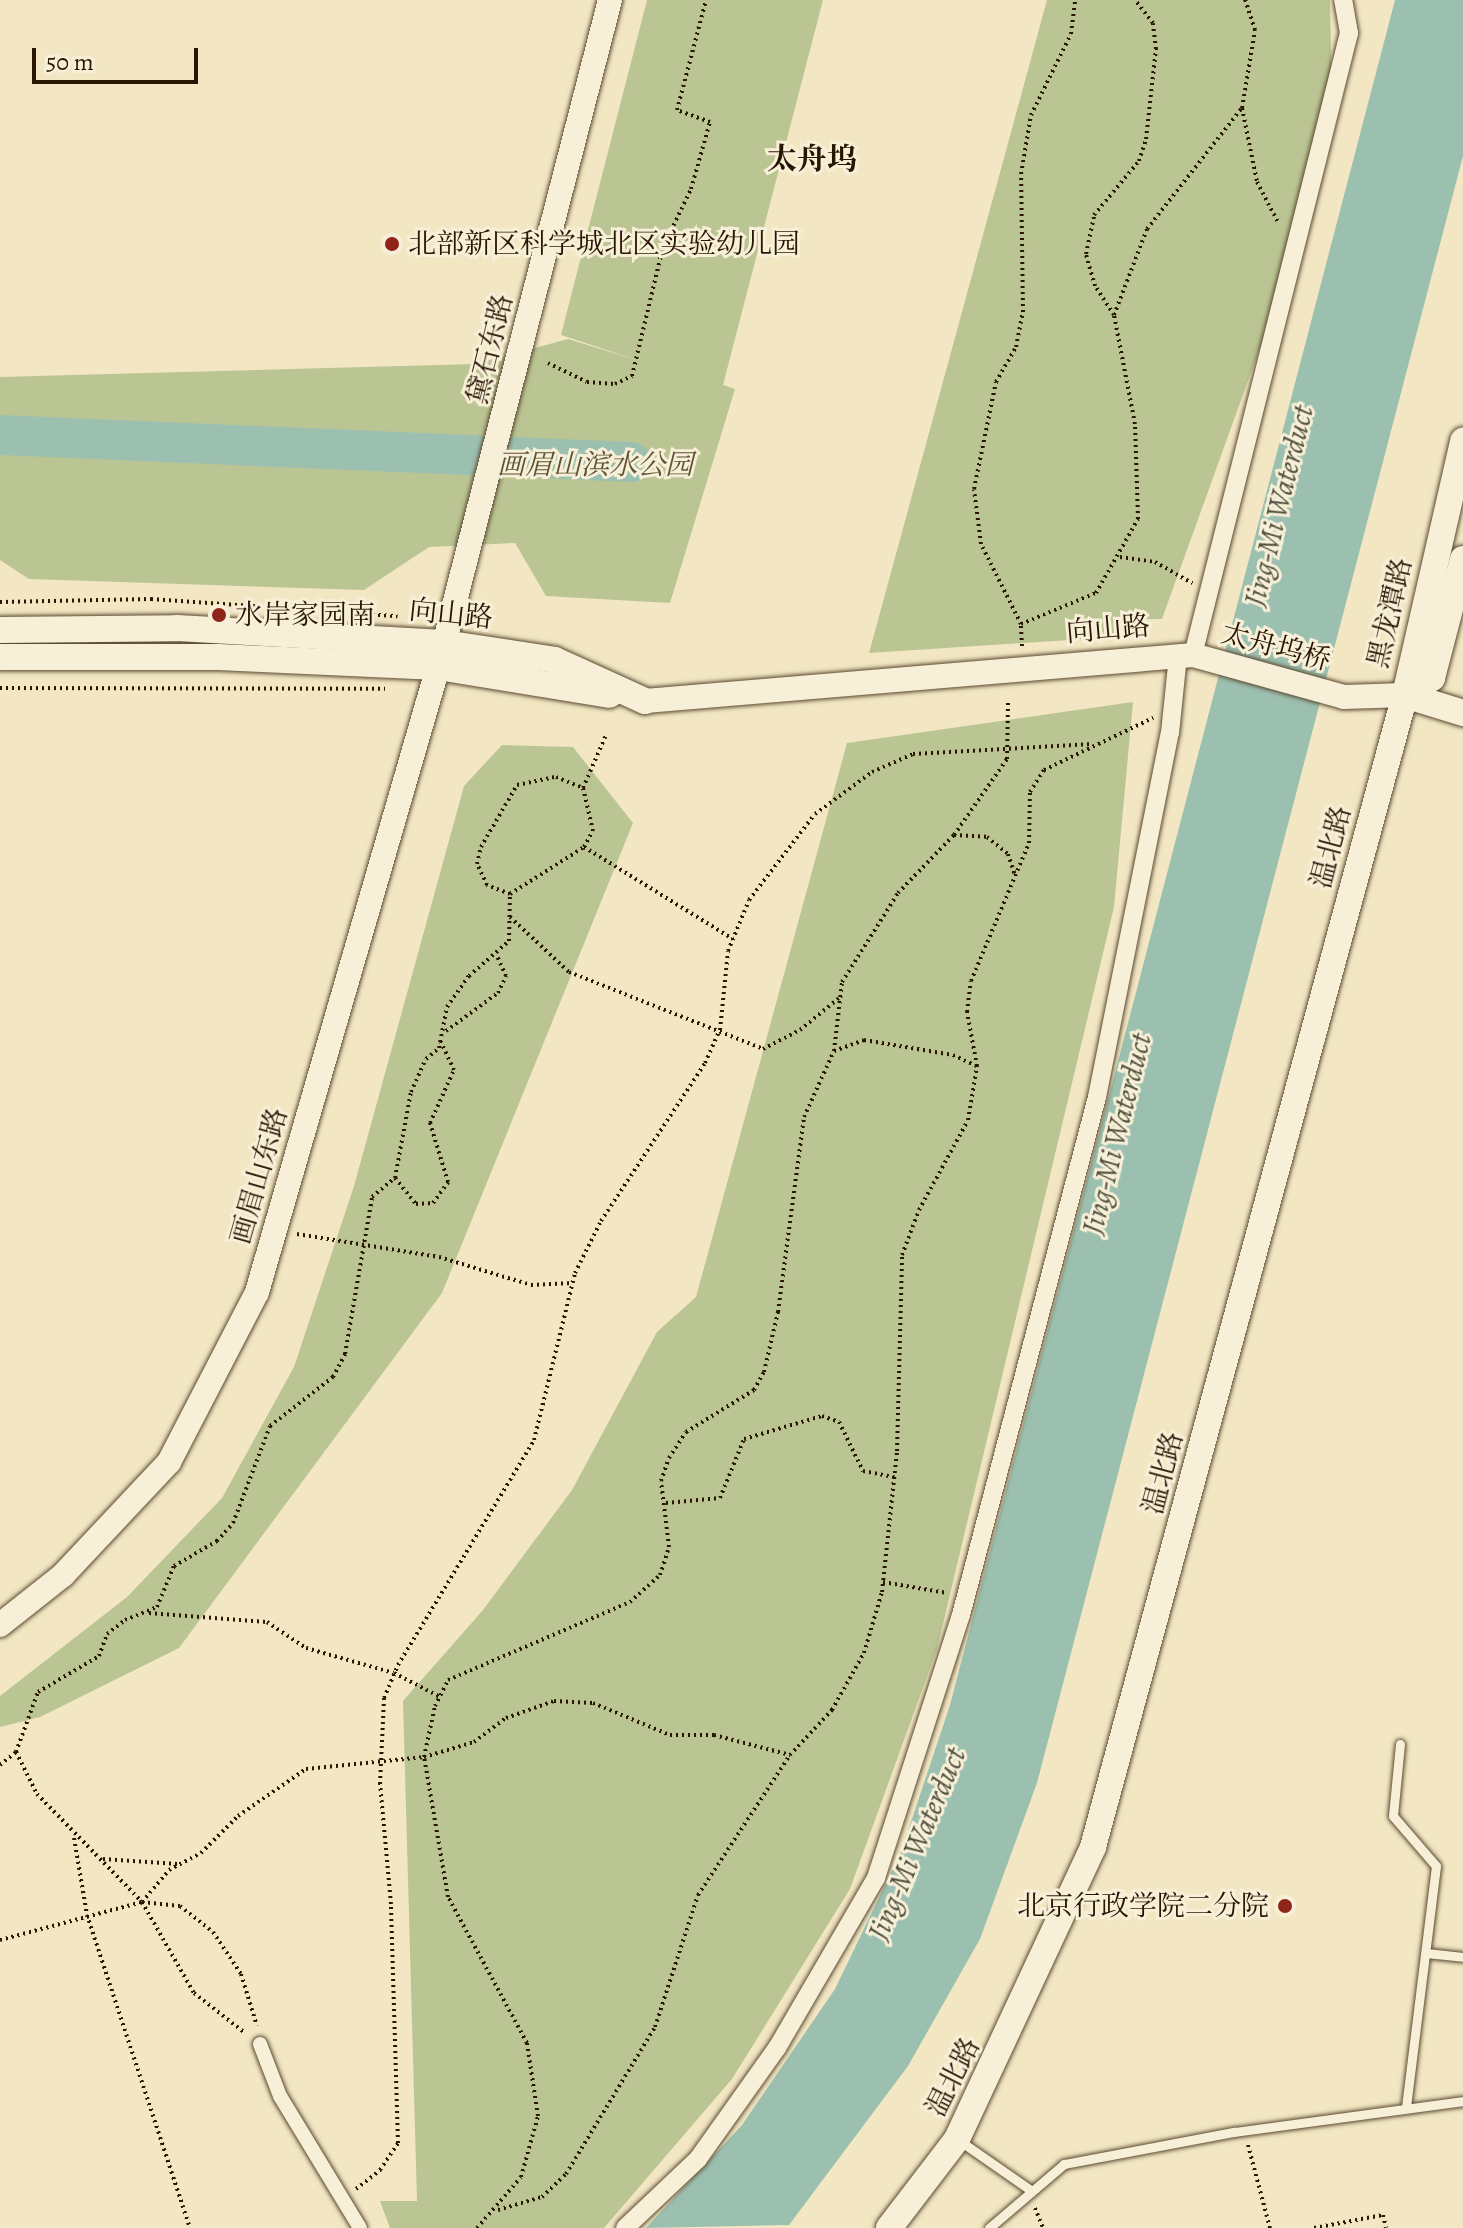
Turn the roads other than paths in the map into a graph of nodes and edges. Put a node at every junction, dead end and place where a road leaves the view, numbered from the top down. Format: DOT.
graph roads {
  1 [pos="610,0"];
  2 [pos="1343,0"];
  3 [pos="1463,441"];
  4 [pos="1463,559"];
  5 [pos="0,630"];
  6 [pos="441,655"];
  7 [pos="1186,656"];
  8 [pos="0,657"];
  9 [pos="1405,695"];
  10 [pos="645,701"];
  11 [pos="1463,713"];
  12 [pos="0,1625"];
  13 [pos="1400,1744"];
  14 [pos="1426,1953"];
  15 [pos="1463,1957"];
  16 [pos="260,2044"];
  17 [pos="1463,2101"];
  18 [pos="1406,2107"];
  19 [pos="957,2139"];
  20 [pos="1029,2189"];
  21 [pos="360,2228"];
  22 [pos="625,2228"];
  23 [pos="889,2228"];
  24 [pos="989,2228"];
  1 -- 6 [label="street, 黛石东路"];
  2 -- 7 [label="street"];
  3 -- 9 [label="main road, 黑龙潭路"];
  4 -- 9 [label="main road, 黑龙潭路"];
  5 -- 6 [label="main road, 向山路"];
  6 -- 8 [label="main road, 向山路"];
  6 -- 10 [label="main road, 向山路"];
  6 -- 12 [label="street, 画眉山东路"];
  7 -- 9 [label="street, 太舟坞桥"];
  7 -- 10 [label="street, 向山路"];
  7 -- 22 [label="street"];
  9 -- 11 [label="main road"];
  9 -- 19 [label="main road, 温北路"];
  13 -- 14 [label="lane"];
  14 -- 15 [label="lane"];
  14 -- 18 [label="lane"];
  16 -- 21 [label="street"];
  17 -- 18 [label="lane"];
  18 -- 20 [label="lane"];
  19 -- 20 [label="lane"];
  19 -- 23 [label="main road, 温北路"];
  20 -- 24 [label="lane"];
}
